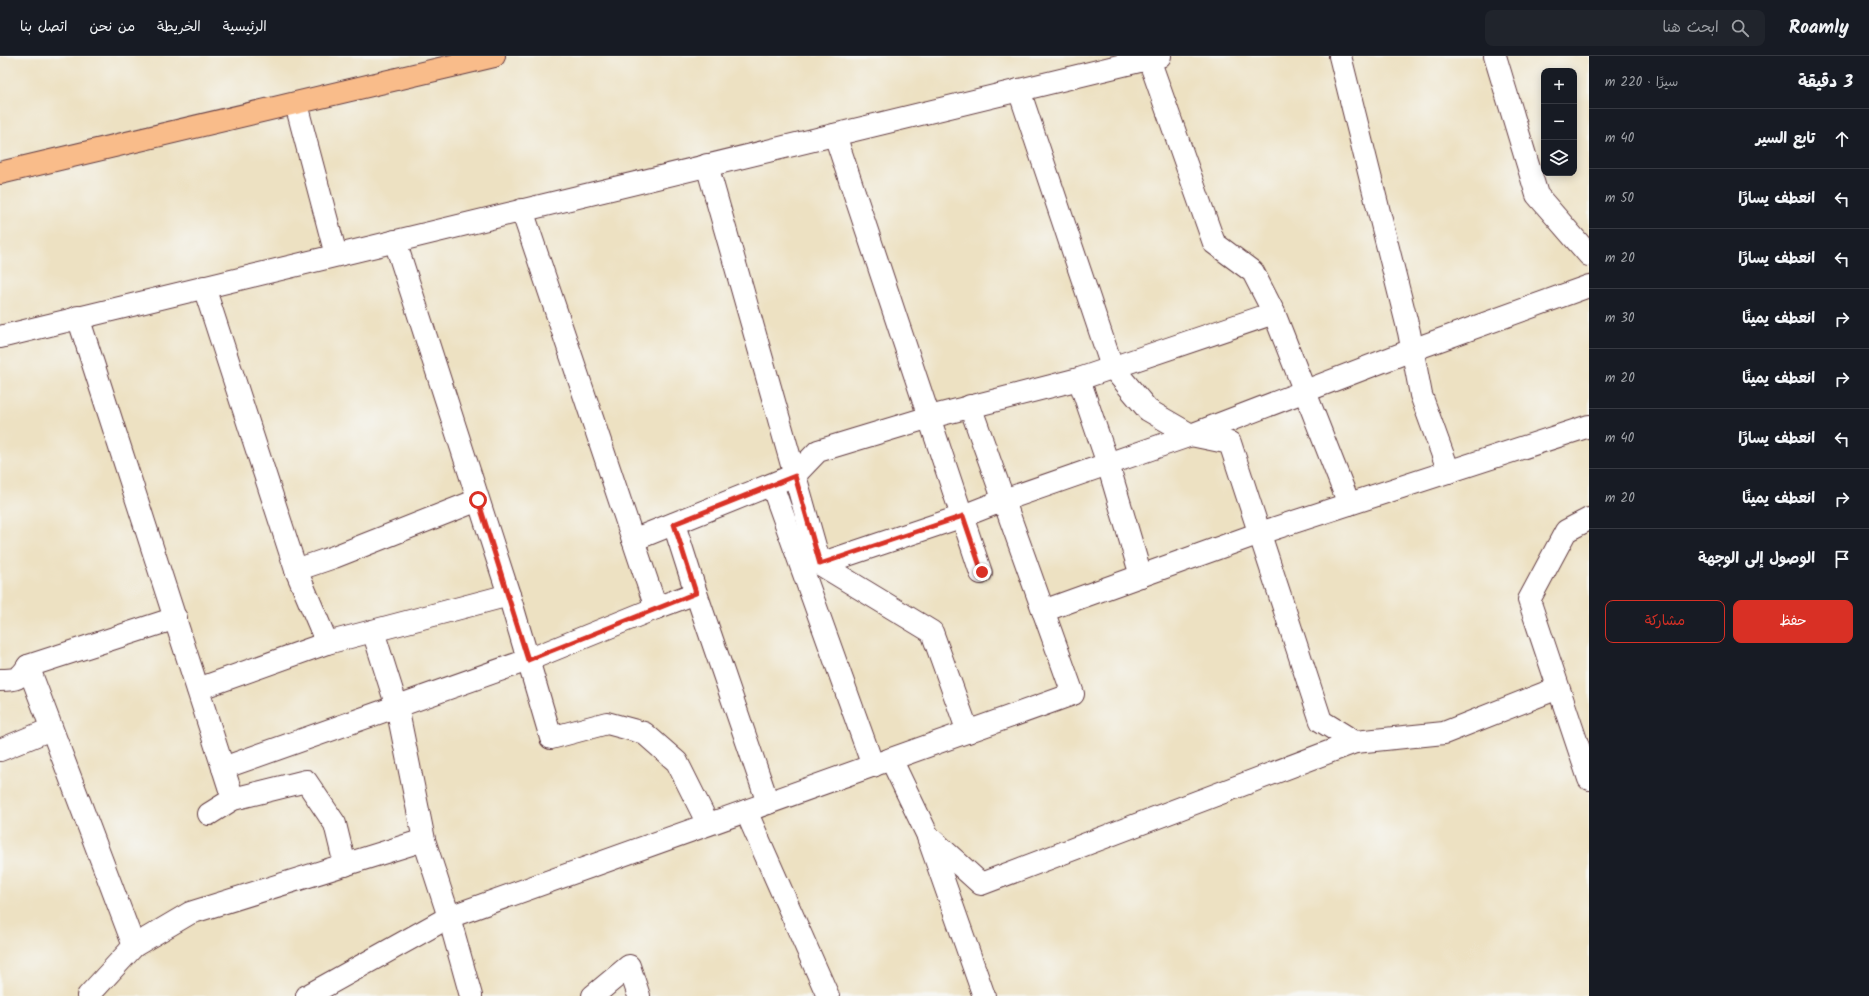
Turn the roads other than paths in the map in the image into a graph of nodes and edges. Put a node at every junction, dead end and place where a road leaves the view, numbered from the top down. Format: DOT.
graph roads {
  1 [pos="494,56"];
  2 [pos="1340,56"];
  3 [pos="1495,56"];
  4 [pos="1154,57"];
  5 [pos="1019,90"];
  6 [pos="296,104"];
  7 [pos="835,135"];
  8 [pos="707,165"];
  9 [pos="0,173"];
  10 [pos="522,210"];
  11 [pos="395,241"];
  12 [pos="336,255"];
  13 [pos="1589,255"];
  14 [pos="1589,286"];
  15 [pos="204,287"];
  16 [pos="1274,313"];
  17 [pos="78,317"];
  18 [pos="0,337"];
  19 [pos="1412,350"];
  20 [pos="1112,368"];
  21 [pos="1079,379"];
  22 [pos="1305,391"];
  23 [pos="970,406"];
  24 [pos="930,417"];
  25 [pos="1589,426"];
  26 [pos="1191,435"];
  27 [pos="1108,464"];
  28 [pos="1449,472"];
  29 [pos="795,476"];
  30 [pos="772,485"];
  31 [pos="478,500"];
  32 [pos="1004,500"];
  33 [pos="1349,504"];
  34 [pos="963,516"];
  35 [pos="1589,519"];
  36 [pos="674,524"];
  37 [pos="1260,533"];
  38 [pos="633,540"];
  39 [pos="820,564"];
  40 [pos="296,570"];
  41 [pos="982,572"];
  42 [pos="1141,576"];
  43 [pos="696,593"];
  44 [pos="509,595"];
  45 [pos="656,608"];
  46 [pos="1043,610"];
  47 [pos="176,618"];
  48 [pos="373,631"];
  49 [pos="327,643"];
  50 [pos="528,660"];
  51 [pos="28,666"];
  52 [pos="0,680"];
  53 [pos="1558,688"];
  54 [pos="198,689"];
  55 [pos="396,707"];
  56 [pos="51,729"];
  57 [pos="968,732"];
  58 [pos="1355,742"];
  59 [pos="0,750"];
  60 [pos="882,762"];
  61 [pos="223,768"];
  62 [pos="1589,779"];
  63 [pos="234,799"];
  64 [pos="768,803"];
  65 [pos="746,810"];
  66 [pos="209,814"];
  67 [pos="708,824"];
  68 [pos="928,836"];
  69 [pos="424,840"];
  70 [pos="345,865"];
  71 [pos="449,917"];
  72 [pos="134,946"];
  73 [pos="91,994"];
  74 [pos="308,996"];
  75 [pos="471,996"];
  76 [pos="593,996"];
  77 [pos="639,996"];
  78 [pos="828,996"];
  79 [pos="984,996"];
  1 -- 6 [label="main road"];
  2 -- 19 [label="street"];
  3 -- 13 [label="street"];
  4 -- 5 [label="street"];
  4 -- 16 [label="street"];
  5 -- 7 [label="street"];
  5 -- 20 [label="street"];
  6 -- 9 [label="main road"];
  6 -- 12 [label="street"];
  7 -- 8 [label="street"];
  7 -- 24 [label="street"];
  8 -- 10 [label="street"];
  8 -- 29 [label="street"];
  10 -- 11 [label="street"];
  10 -- 38 [label="street"];
  11 -- 12 [label="street"];
  11 -- 31 [label="street"];
  12 -- 15 [label="street"];
  14 -- 19 [label="street"];
  15 -- 17 [label="street"];
  15 -- 40 [label="street"];
  16 -- 20 [label="street"];
  16 -- 22 [label="street"];
  17 -- 18 [label="street"];
  17 -- 47 [label="street"];
  19 -- 22 [label="street"];
  19 -- 28 [label="street"];
  20 -- 21 [label="street"];
  20 -- 26 [label="street"];
  21 -- 23 [label="street"];
  21 -- 27 [label="street"];
  22 -- 26 [label="street"];
  22 -- 33 [label="street"];
  23 -- 24 [label="street"];
  23 -- 32 [label="street"];
  24 -- 29 [label="street"];
  24 -- 34 [label="street"];
  25 -- 28 [label="street"];
  26 -- 27 [label="street"];
  26 -- 37 [label="street"];
  27 -- 32 [label="street"];
  27 -- 42 [label="street"];
  28 -- 33 [label="street"];
  29 -- 30 [label="street"];
  29 -- 39 [label="street"];
  30 -- 36 [label="street"];
  30 -- 60 [label="street"];
  31 -- 40 [label="street"];
  31 -- 44 [label="street"];
  32 -- 34 [label="street"];
  32 -- 46 [label="street"];
  33 -- 37 [label="street"];
  34 -- 39 [label="street"];
  34 -- 41 [label="street"];
  35 -- 53 [label="street"];
  36 -- 38 [label="street"];
  36 -- 43 [label="street"];
  37 -- 42 [label="street"];
  37 -- 58 [label="street"];
  38 -- 45 [label="street"];
  39 -- 57 [label="street"];
  40 -- 49 [label="street"];
  42 -- 46 [label="street"];
  43 -- 45 [label="street"];
  43 -- 64 [label="street"];
  44 -- 48 [label="street"];
  44 -- 50 [label="street"];
  45 -- 50 [label="street"];
  46 -- 57 [label="street"];
  47 -- 51 [label="street"];
  47 -- 54 [label="street"];
  48 -- 49 [label="street"];
  48 -- 55 [label="street"];
  49 -- 54 [label="street"];
  50 -- 55 [label="street"];
  50 -- 67 [label="street"];
  51 -- 52 [label="street"];
  51 -- 56 [label="street"];
  53 -- 58 [label="street"];
  53 -- 62 [label="street"];
  54 -- 61 [label="street"];
  55 -- 61 [label="street"];
  55 -- 69 [label="street"];
  56 -- 59 [label="street"];
  56 -- 72 [label="street"];
  57 -- 60 [label="street"];
  58 -- 68 [label="street"];
  60 -- 64 [label="street"];
  60 -- 68 [label="street"];
  61 -- 63 [label="street"];
  63 -- 66 [label="street"];
  63 -- 70 [label="street"];
  64 -- 65 [label="street"];
  65 -- 67 [label="street"];
  65 -- 78 [label="street"];
  67 -- 71 [label="street"];
  68 -- 79 [label="street"];
  69 -- 70 [label="street"];
  69 -- 71 [label="street"];
  70 -- 72 [label="street"];
  71 -- 74 [label="street"];
  71 -- 75 [label="street"];
  72 -- 73 [label="street"];
  76 -- 77 [label="street"];
}
